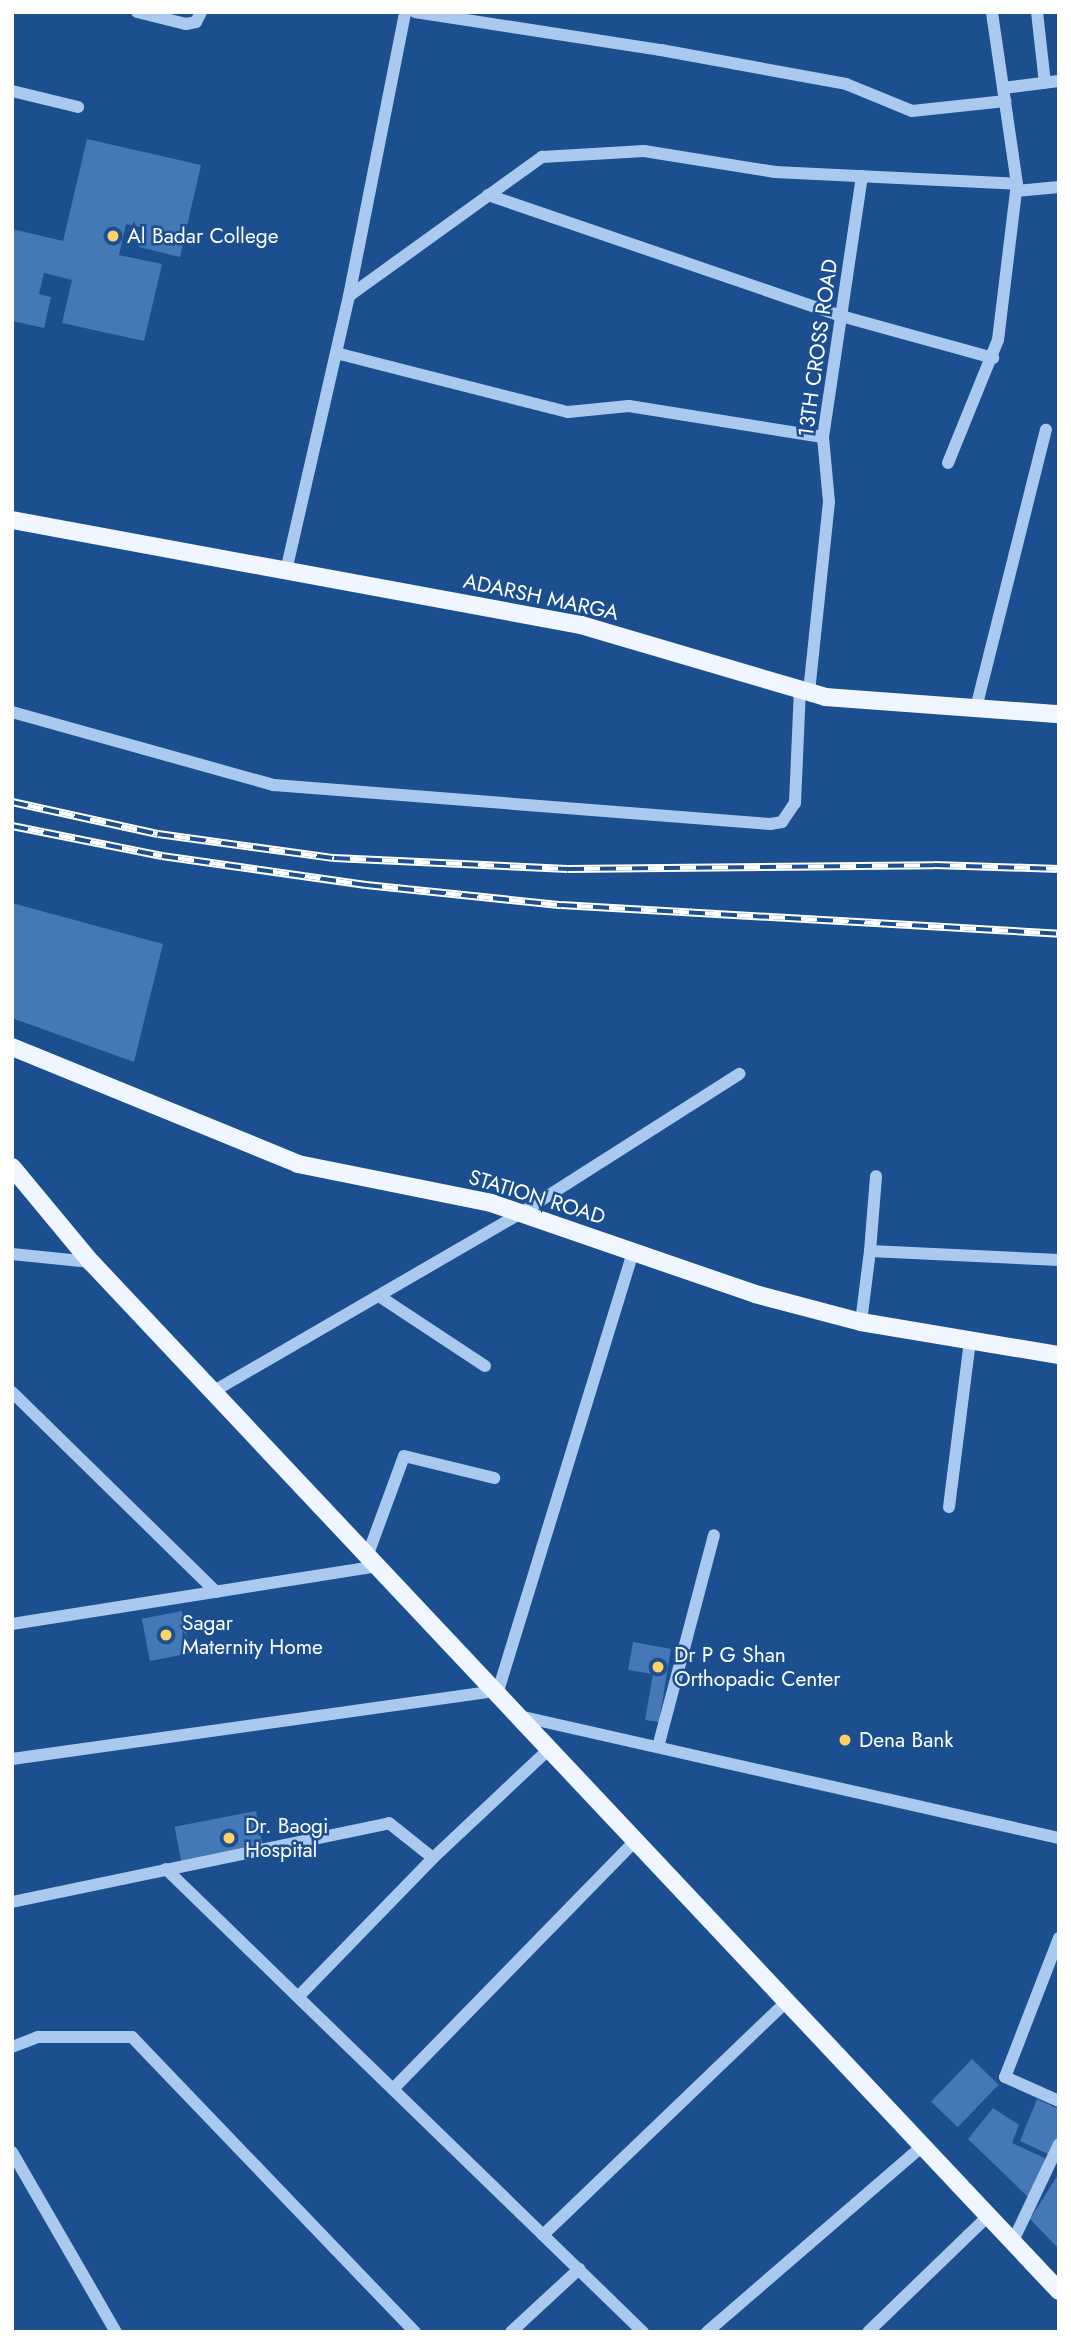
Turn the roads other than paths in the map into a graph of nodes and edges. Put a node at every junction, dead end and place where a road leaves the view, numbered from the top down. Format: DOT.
graph roads {
  1 [pos="137,12"];
  2 [pos="201,12"];
  3 [pos="405,12"];
  4 [pos="415,12"];
  5 [pos="992,12"];
  6 [pos="1037,12"];
  7 [pos="1052,82"];
  8 [pos="12,91"];
  9 [pos="1004,95"];
  10 [pos="78,107"];
  11 [pos="862,176"];
  12 [pos="1016,187"];
  13 [pos="1059,187"];
  14 [pos="488,195"];
  15 [pos="349,296"];
  16 [pos="841,316"];
  17 [pos="336,353"];
  18 [pos="993,358"];
  19 [pos="1046,430"];
  20 [pos="823,437"];
  21 [pos="948,463"];
  22 [pos="12,520"];
  23 [pos="286,571"];
  24 [pos="805,690"];
  25 [pos="976,708"];
  26 [pos="12,712"];
  27 [pos="1059,715"];
  28 [pos="12,1047"];
  29 [pos="739,1074"];
  30 [pos="12,1167"];
  31 [pos="876,1176"];
  32 [pos="521,1213"];
  33 [pos="870,1251"];
  34 [pos="633,1252"];
  35 [pos="12,1254"];
  36 [pos="1059,1260"];
  37 [pos="91,1262"];
  38 [pos="379,1296"];
  39 [pos="861,1322"];
  40 [pos="970,1340"];
  41 [pos="1059,1355"];
  42 [pos="485,1366"];
  43 [pos="214,1391"];
  44 [pos="12,1392"];
  45 [pos="494,1478"];
  46 [pos="949,1507"];
  47 [pos="714,1535"];
  48 [pos="374,1560"];
  49 [pos="216,1592"];
  50 [pos="12,1624"];
  51 [pos="498,1691"];
  52 [pos="519,1716"];
  53 [pos="658,1747"];
  54 [pos="550,1748"];
  55 [pos="12,1759"];
  56 [pos="1059,1838"];
  57 [pos="636,1840"];
  58 [pos="433,1858"];
  59 [pos="166,1870"];
  60 [pos="12,1902"];
  61 [pos="1059,1938"];
  62 [pos="298,1997"];
  63 [pos="787,2001"];
  64 [pos="12,2048"];
  65 [pos="393,2089"];
  66 [pos="1059,2101"];
  67 [pos="1059,2144"];
  68 [pos="924,2145"];
  69 [pos="12,2152"];
  70 [pos="989,2215"];
  71 [pos="543,2235"];
  72 [pos="1013,2241"];
  73 [pos="579,2269"];
  74 [pos="1059,2291"];
  75 [pos="116,2332"];
  76 [pos="415,2332"];
  77 [pos="511,2332"];
  78 [pos="643,2332"];
  79 [pos="708,2332"];
  80 [pos="868,2332"];
  1 -- 2 [label="street"];
  3 -- 15 [label="street"];
  4 -- 9 [label="street"];
  5 -- 9 [label="street"];
  6 -- 7 [label="street"];
  7 -- 9 [label="street"];
  8 -- 10 [label="street"];
  9 -- 12 [label="street"];
  11 -- 12 [label="street"];
  11 -- 14 [label="street"];
  11 -- 16 [label="street, 13TH CROSS ROAD"];
  12 -- 13 [label="street"];
  12 -- 18 [label="street"];
  14 -- 15 [label="street"];
  14 -- 16 [label="street"];
  15 -- 17 [label="street"];
  16 -- 18 [label="street"];
  16 -- 20 [label="street, 13TH CROSS ROAD"];
  17 -- 20 [label="street"];
  17 -- 23 [label="street"];
  18 -- 21 [label="street"];
  19 -- 25 [label="street"];
  20 -- 24 [label="street, 13TH CROSS ROAD"];
  22 -- 23 [label="main road, ADARSH MARGA"];
  23 -- 24 [label="main road, ADARSH MARGA"];
  24 -- 25 [label="main road, ADARSH MARGA"];
  24 -- 26 [label="street, 13TH CROSS ROAD"];
  25 -- 27 [label="main road, ADARSH MARGA"];
  28 -- 32 [label="main road, STATION ROAD"];
  29 -- 32 [label="street"];
  30 -- 37 [label="main road"];
  31 -- 33 [label="street"];
  32 -- 34 [label="main road, STATION ROAD"];
  32 -- 38 [label="street"];
  33 -- 36 [label="street"];
  33 -- 39 [label="street"];
  34 -- 39 [label="main road, STATION ROAD"];
  34 -- 51 [label="street"];
  35 -- 37 [label="street"];
  37 -- 43 [label="main road"];
  38 -- 42 [label="street"];
  38 -- 43 [label="street"];
  39 -- 40 [label="main road, STATION ROAD"];
  40 -- 41 [label="main road, STATION ROAD"];
  40 -- 46 [label="street"];
  43 -- 48 [label="main road"];
  44 -- 49 [label="street"];
  45 -- 48 [label="street"];
  47 -- 53 [label="street"];
  48 -- 49 [label="street"];
  48 -- 51 [label="main road"];
  49 -- 50 [label="street"];
  51 -- 52 [label="main road"];
  51 -- 55 [label="street"];
  52 -- 53 [label="street"];
  52 -- 54 [label="main road"];
  53 -- 56 [label="street"];
  54 -- 57 [label="main road"];
  54 -- 58 [label="street"];
  57 -- 63 [label="main road"];
  57 -- 65 [label="street"];
  58 -- 59 [label="street"];
  58 -- 62 [label="street"];
  59 -- 60 [label="street"];
  59 -- 62 [label="street"];
  61 -- 66 [label="street"];
  62 -- 65 [label="street"];
  63 -- 68 [label="main road"];
  63 -- 71 [label="street"];
  64 -- 76 [label="street"];
  65 -- 71 [label="street"];
  67 -- 72 [label="street"];
  68 -- 70 [label="main road"];
  68 -- 79 [label="street"];
  69 -- 75 [label="street"];
  70 -- 72 [label="main road"];
  70 -- 80 [label="street"];
  71 -- 73 [label="street"];
  72 -- 74 [label="main road"];
  73 -- 77 [label="street"];
  73 -- 78 [label="street"];
}
